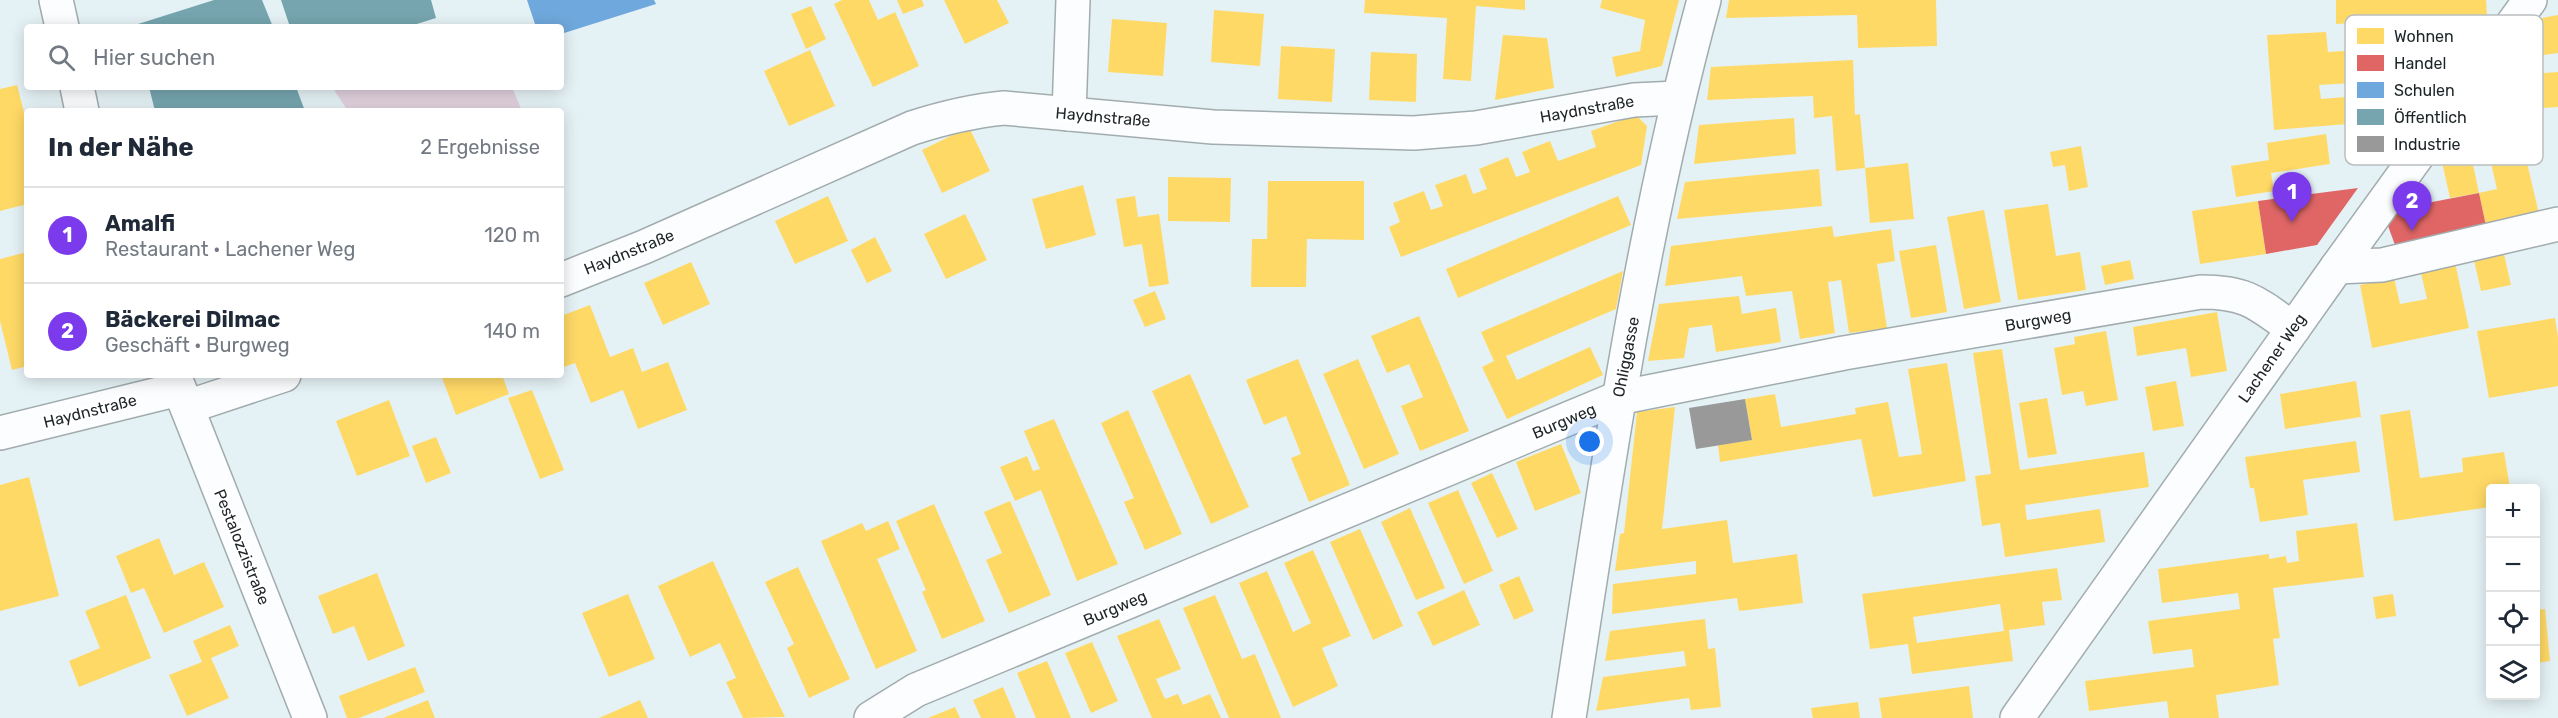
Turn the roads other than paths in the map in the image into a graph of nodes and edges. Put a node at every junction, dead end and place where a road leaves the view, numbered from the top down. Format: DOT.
graph roads {
  1 [pos="56,0"];
  2 [pos="1073,0"];
  3 [pos="1704,0"];
  4 [pos="2529,0"];
  5 [pos="2518,15"];
  6 [pos="61,24"];
  7 [pos="77,90"];
  8 [pos="1677,98"];
  9 [pos="81,108"];
  10 [pos="1070,114"];
  11 [pos="2410,165"];
  12 [pos="2558,224"];
  13 [pos="2337,267"];
  14 [pos="564,279"];
  15 [pos="2293,329"];
  16 [pos="263,378"];
  17 [pos="180,390"];
  18 [pos="1618,398"];
  19 [pos="0,433"];
  20 [pos="310,718"];
  21 [pos="871,718"];
  22 [pos="1569,718"];
  23 [pos="2017,718"];
  1 -- 6 [label="street"];
  2 -- 10 [label="street"];
  3 -- 8 [label="street, Ohliggasse"];
  4 -- 5 [label="street, Lachener Weg"];
  7 -- 9 [label="street"];
  8 -- 10 [label="street, Haydnstraße"];
  8 -- 18 [label="street, Ohliggasse"];
  10 -- 14 [label="street, Haydnstraße"];
  11 -- 13 [label="street, Lachener Weg"];
  12 -- 13 [label="street"];
  13 -- 15 [label="street, Lachener Weg"];
  15 -- 18 [label="street, Burgweg"];
  15 -- 23 [label="street, Lachener Weg"];
  16 -- 17 [label="street, Haydnstraße"];
  17 -- 19 [label="street, Haydnstraße"];
  17 -- 20 [label="street, Pestalozzistraße"];
  18 -- 21 [label="street, Burgweg"];
  18 -- 22 [label="street, Ohliggasse"];
}
